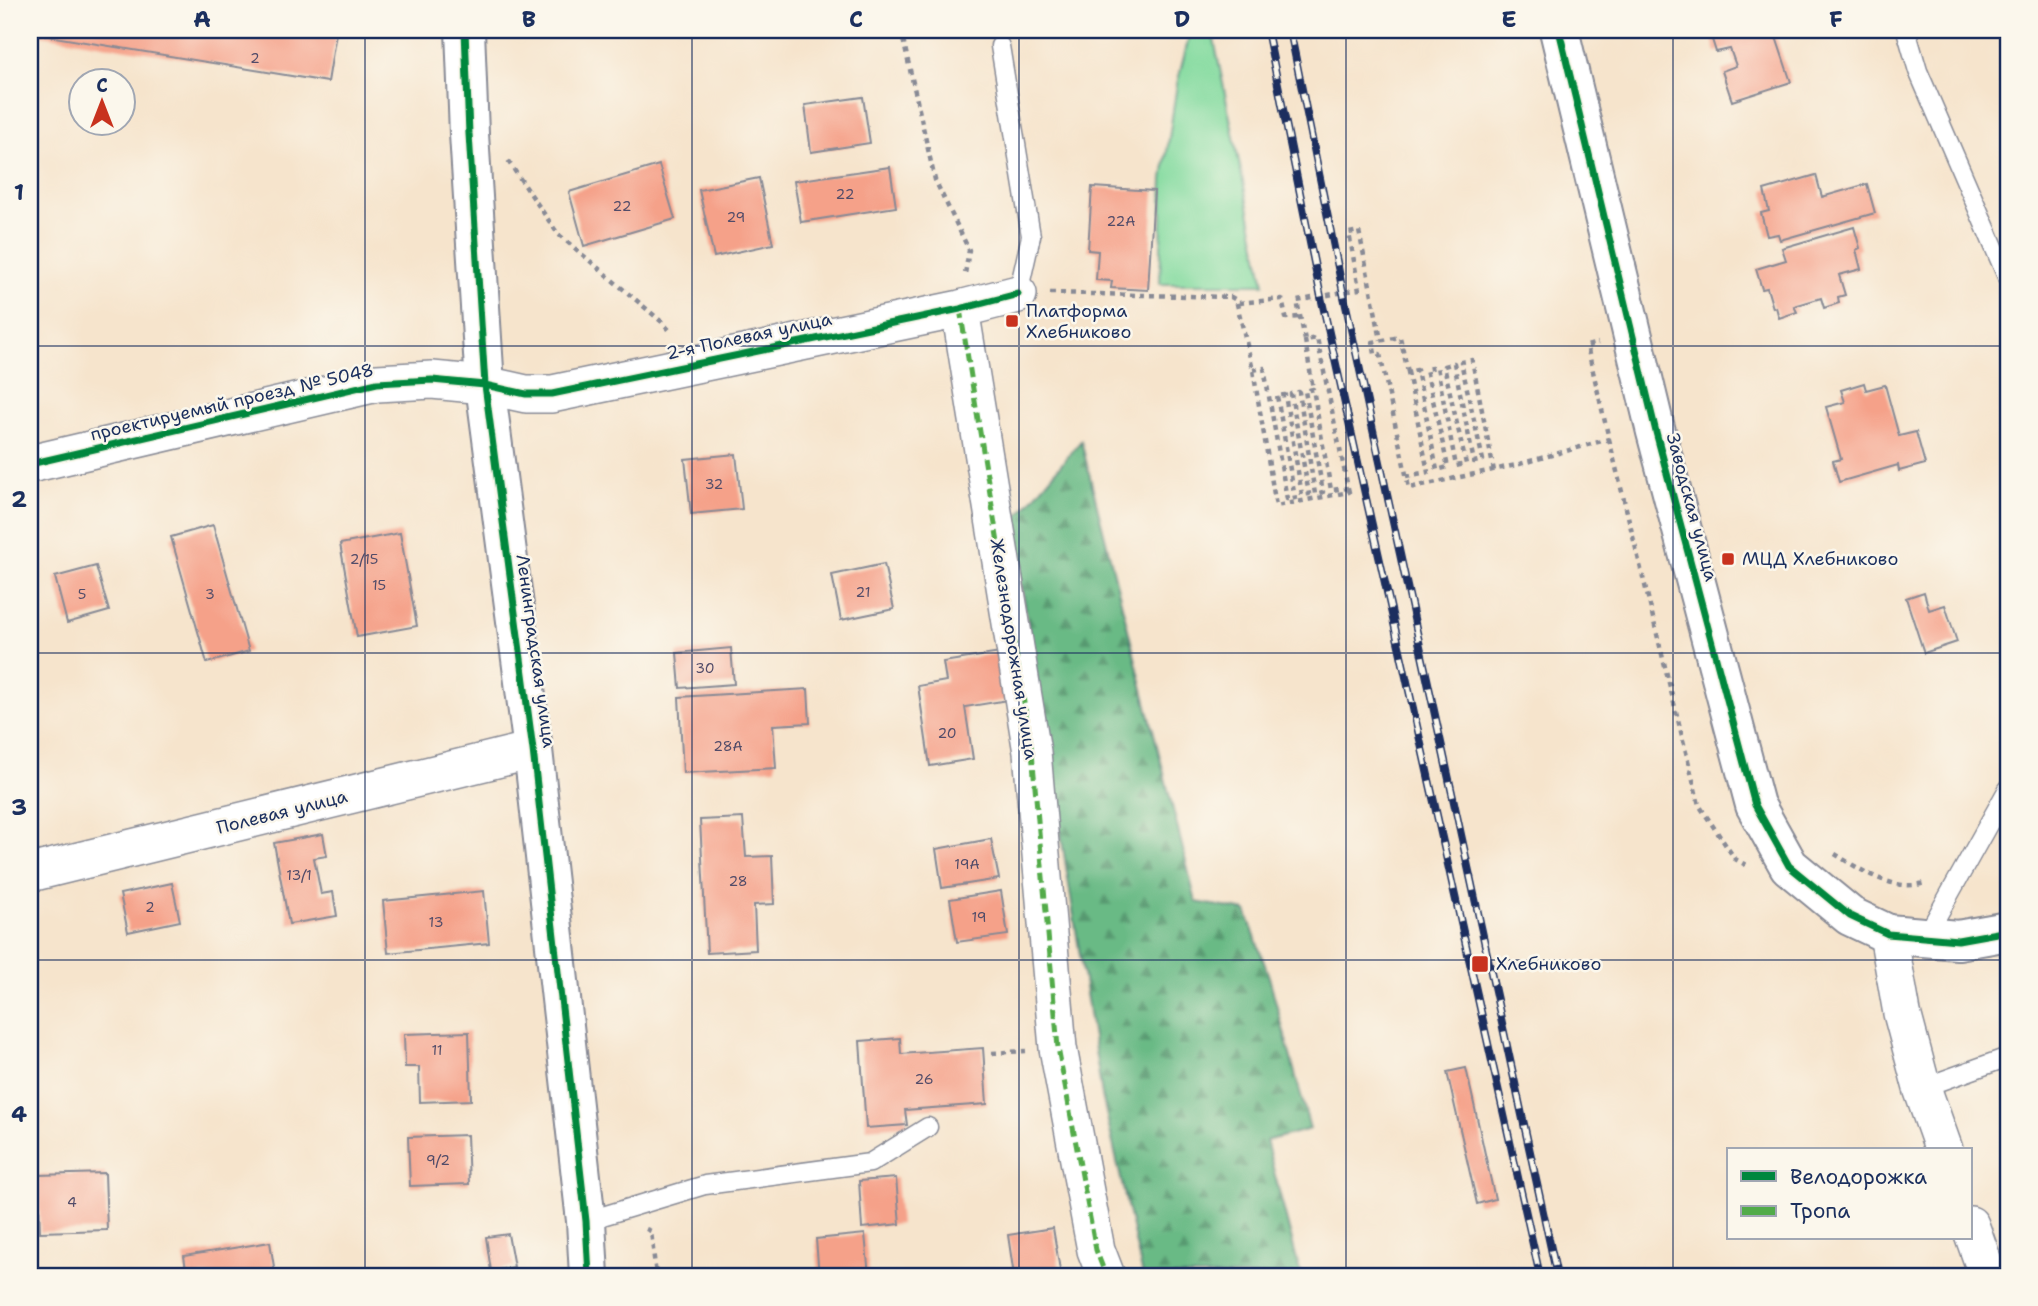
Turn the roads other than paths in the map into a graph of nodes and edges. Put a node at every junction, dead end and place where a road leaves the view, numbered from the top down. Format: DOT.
graph roads {
  1 [pos="465,30"];
  2 [pos="1559,30"];
  3 [pos="1906,30"];
  4 [pos="1000,46"];
  5 [pos="2008,279"];
  6 [pos="1018,294"];
  7 [pos="960,309"];
  8 [pos="485,385"];
  9 [pos="30,464"];
  10 [pos="533,750"];
  11 [pos="2008,789"];
  12 [pos="30,873"];
  13 [pos="2008,931"];
  14 [pos="1907,936"];
  15 [pos="2008,1057"];
  16 [pos="1922,1088"];
  17 [pos="928,1127"];
  18 [pos="1943,1148"];
  19 [pos="598,1217"];
  20 [pos="1972,1231"];
  21 [pos="589,1276"];
  22 [pos="1105,1276"];
  23 [pos="1988,1276"];
  1 -- 8 [label="street, Ленинградская улица"];
  2 -- 14 [label="street, Заводская улица"];
  3 -- 5 [label="lane"];
  4 -- 6 [label="lane"];
  6 -- 7 [label="street, 2-я Полевая улица"];
  7 -- 8 [label="street, 2-я Полевая улица"];
  7 -- 22 [label="street, Железнодорожная улица"];
  8 -- 9 [label="street, проектируемый проезд № 5048"];
  8 -- 10 [label="street, Ленинградская улица"];
  10 -- 12 [label="street, Полевая улица"];
  10 -- 19 [label="street, Ленинградская улица"];
  11 -- 14 [label="lane"];
  13 -- 14 [label="street"];
  14 -- 16 [label="street"];
  15 -- 16 [label="lane"];
  16 -- 18 [label="street"];
  17 -- 19 [label="lane"];
  19 -- 21 [label="street, Ленинградская улица"];
  20 -- 23 [label="street"];
}
